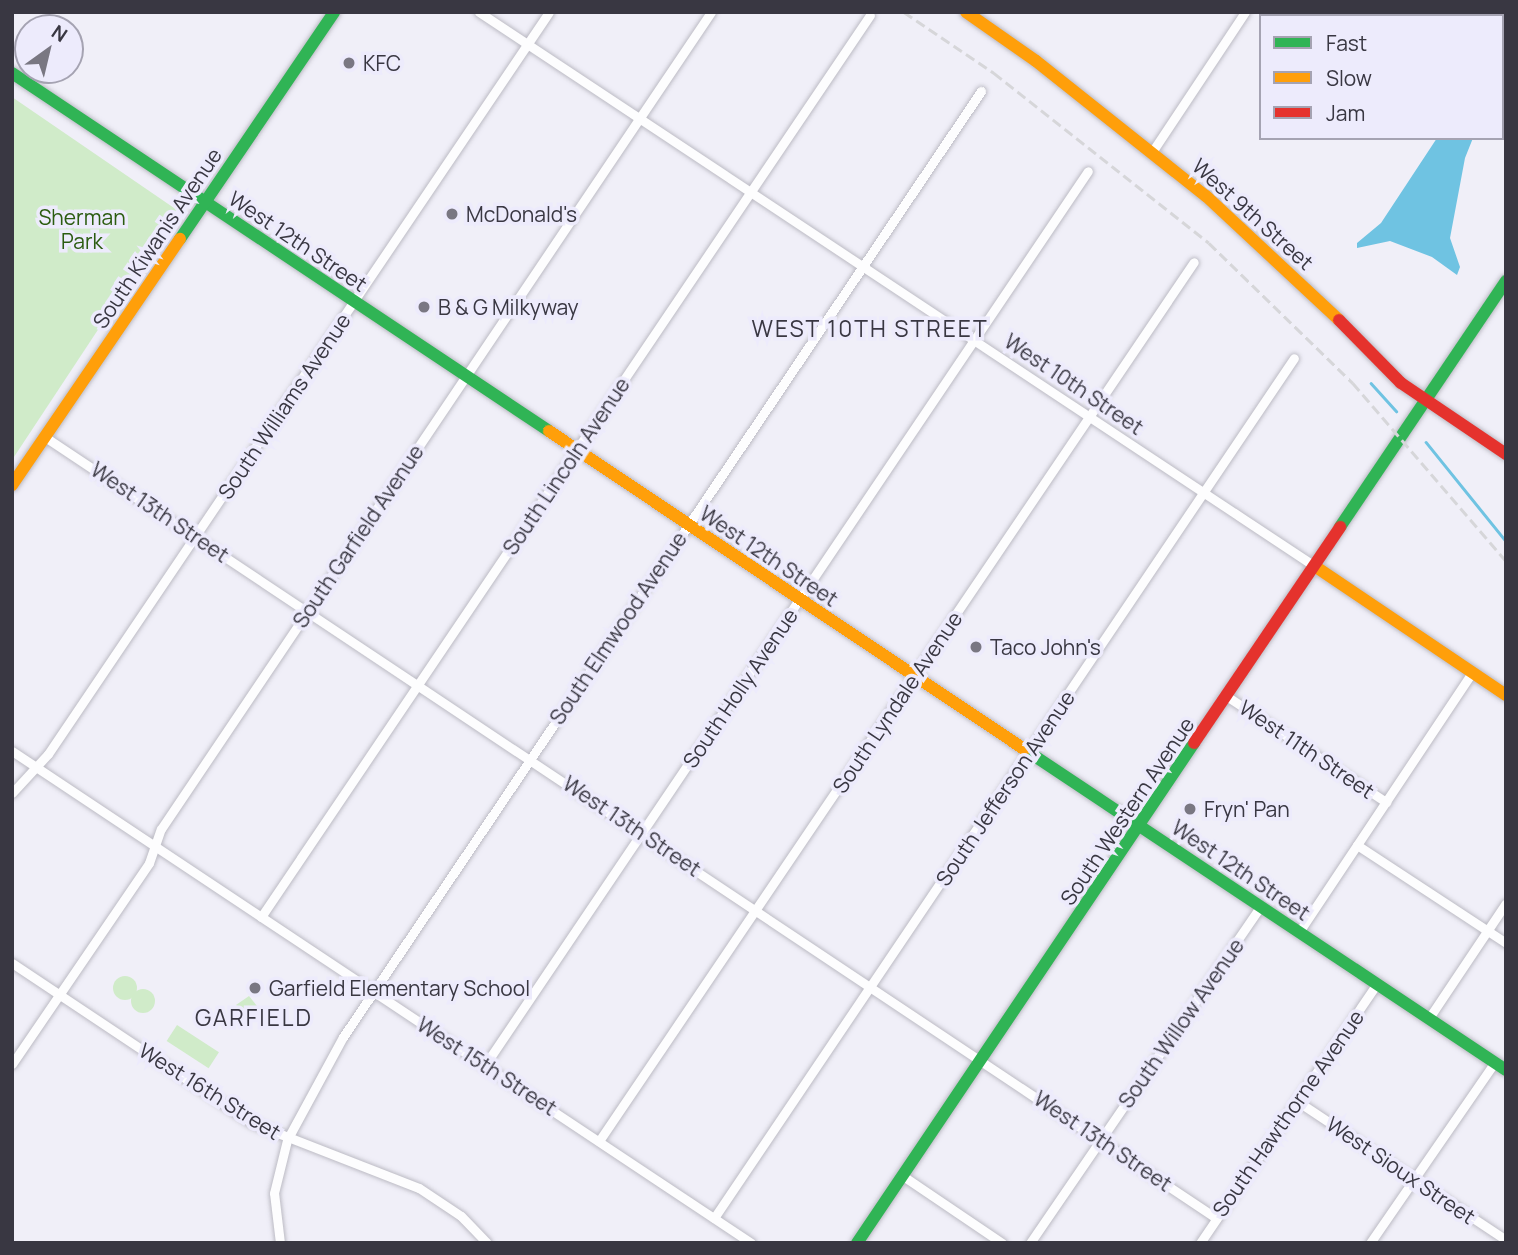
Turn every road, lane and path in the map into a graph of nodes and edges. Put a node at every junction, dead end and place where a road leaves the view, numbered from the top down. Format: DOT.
graph roads {
  1 [pos="334,12"];
  2 [pos="479,12"];
  3 [pos="549,12"];
  4 [pos="711,12"];
  5 [pos="966,12"];
  6 [pos="1245,12"];
  7 [pos="870,15"];
  8 [pos="528,44"];
  9 [pos="12,73"];
  10 [pos="981,91"];
  11 [pos="640,119"];
  12 [pos="1152,152"];
  13 [pos="1088,171"];
  14 [pos="752,193"];
  15 [pos="205,202"];
  16 [pos="1194,262"];
  17 [pos="863,267"];
  18 [pos="1506,281"];
  19 [pos="354,302"];
  20 [pos="974,341"];
  21 [pos="1294,358"];
  22 [pos="465,376"];
  23 [pos="1426,401"];
  24 [pos="1088,416"];
  25 [pos="45,437"];
  26 [pos="577,450"];
  27 [pos="1506,454"];
  28 [pos="12,485"];
  29 [pos="1203,493"];
  30 [pos="688,525"];
  31 [pos="196,537"];
  32 [pos="1315,568"];
  33 [pos="799,599"];
  34 [pos="308,611"];
  35 [pos="1472,673"];
  36 [pos="915,676"];
  37 [pos="419,685"];
  38 [pos="1506,695"];
  39 [pos="1228,697"];
  40 [pos="12,751"];
  41 [pos="1030,752"];
  42 [pos="531,759"];
  43 [pos="36,767"];
  44 [pos="12,793"];
  45 [pos="1386,802"];
  46 [pos="1140,826"];
  47 [pos="642,832"];
  48 [pos="1357,845"];
  49 [pos="155,847"];
  50 [pos="1506,903"];
  51 [pos="1261,906"];
  52 [pos="757,909"];
  53 [pos="261,917"];
  54 [pos="1487,931"];
  55 [pos="1299,932"];
  56 [pos="1506,943"];
  57 [pos="12,962"];
  58 [pos="1377,984"];
  59 [pos="871,985"];
  60 [pos="374,992"];
  61 [pos="59,994"];
  62 [pos="1429,1018"];
  63 [pos="981,1059"];
  64 [pos="12,1064"];
  65 [pos="485,1065"];
  66 [pos="1500,1066"];
  67 [pos="1297,1101"];
  68 [pos="1100,1139"];
  69 [pos="287,1140"];
  70 [pos="599,1141"];
  71 [pos="903,1176"];
  72 [pos="1413,1179"];
  73 [pos="714,1218"];
  74 [pos="1216,1218"];
  75 [pos="1506,1240"];
  76 [pos="280,1243"];
  77 [pos="487,1243"];
  78 [pos="751,1243"];
  79 [pos="857,1243"];
  80 [pos="1002,1243"];
  81 [pos="1030,1243"];
  82 [pos="1200,1243"];
  83 [pos="1370,1243"];
  1 -- 15 [label="main road, South Kiwanis Avenue"];
  2 -- 8 [label="street, West 10th Street"];
  3 -- 8 [label="street, South Williams Avenue"];
  4 -- 11 [label="street, South Garfield Avenue"];
  5 -- 12 [label="main road, West 9th Street"];
  6 -- 12 [label="street"];
  7 -- 14 [label="street, South Lincoln Avenue"];
  8 -- 11 [label="street, West 10th Street"];
  8 -- 19 [label="street, South Williams Avenue"];
  9 -- 15 [label="main road, West 12th Street"];
  10 -- 17 [label="street, South Elmwood Avenue"];
  11 -- 14 [label="street, West 10th Street"];
  11 -- 22 [label="street, South Garfield Avenue"];
  12 -- 23 [label="main road, West 9th Street"];
  13 -- 20 [label="street, South Holly Avenue"];
  14 -- 17 [label="street, West 10th Street"];
  14 -- 26 [label="street, South Lincoln Avenue"];
  15 -- 19 [label="main road, West 12th Street"];
  15 -- 25 [label="main road, South Kiwanis Avenue"];
  16 -- 24 [label="street, South Lyndale Avenue"];
  17 -- 20 [label="street, West 10th Street"];
  17 -- 30 [label="street, South Elmwood Avenue"];
  18 -- 23 [label="main road, South Western Avenue"];
  19 -- 22 [label="main road, West 12th Street"];
  19 -- 31 [label="street, South Williams Avenue"];
  20 -- 24 [label="street, West 10th Street"];
  20 -- 33 [label="street, South Holly Avenue"];
  21 -- 29 [label="street, South Jefferson Avenue"];
  22 -- 26 [label="main road, West 12th Street"];
  22 -- 34 [label="street, South Garfield Avenue"];
  23 -- 27 [label="main road, West 9th Street"];
  23 -- 32 [label="main road, South Western Avenue"];
  24 -- 29 [label="street, West 10th Street"];
  24 -- 36 [label="street, South Lyndale Avenue"];
  25 -- 28 [label="main road, South Kiwanis Avenue"];
  25 -- 31 [label="street, West 13th Street"];
  26 -- 30 [label="main road, West 12th Street"];
  26 -- 37 [label="street, South Lincoln Avenue"];
  29 -- 32 [label="street, West 10th Street"];
  29 -- 41 [label="street, South Jefferson Avenue"];
  30 -- 33 [label="main road, West 12th Street"];
  30 -- 42 [label="street, South Elmwood Avenue"];
  31 -- 34 [label="street, West 13th Street"];
  31 -- 43 [label="street, South Williams Avenue"];
  32 -- 35 [label="main road, West 10th Street"];
  32 -- 39 [label="main road, South Western Avenue"];
  33 -- 36 [label="main road, West 12th Street"];
  33 -- 47 [label="street, South Holly Avenue"];
  34 -- 37 [label="street, West 13th Street"];
  34 -- 49 [label="street, South Garfield Avenue"];
  35 -- 38 [label="main road, West 10th Street"];
  35 -- 45 [label="street"];
  36 -- 41 [label="main road, West 12th Street"];
  36 -- 52 [label="street, South Lyndale Avenue"];
  37 -- 42 [label="street, West 13th Street"];
  37 -- 53 [label="street, South Lincoln Avenue"];
  39 -- 45 [label="street, West 11th Street"];
  39 -- 46 [label="main road, South Western Avenue"];
  40 -- 43 [label="street, West 15th Street"];
  41 -- 46 [label="main road, West 12th Street"];
  41 -- 59 [label="street, South Jefferson Avenue"];
  42 -- 47 [label="street, West 13th Street"];
  42 -- 60 [label="street, South Elmwood Avenue"];
  43 -- 44 [label="street, South Williams Avenue"];
  43 -- 49 [label="street, West 15th Street"];
  45 -- 48 [label="street"];
  46 -- 51 [label="main road, West 12th Street"];
  46 -- 63 [label="main road, South Western Avenue"];
  47 -- 52 [label="street, West 13th Street"];
  47 -- 65 [label="street, South Holly Avenue"];
  48 -- 54 [label="street"];
  48 -- 55 [label="street"];
  49 -- 53 [label="street, West 15th Street"];
  49 -- 61 [label="street, South Garfield Avenue"];
  50 -- 54 [label="street"];
  51 -- 55 [label="main road, West 12th Street"];
  51 -- 68 [label="street, South Willow Avenue"];
  52 -- 59 [label="street, West 13th Street"];
  52 -- 70 [label="street, South Lyndale Avenue"];
  53 -- 60 [label="street, West 15th Street"];
  54 -- 56 [label="street"];
  54 -- 62 [label="street"];
  55 -- 58 [label="main road, West 12th Street"];
  57 -- 61 [label="street, West 16th Street"];
  58 -- 62 [label="main road, West 12th Street"];
  58 -- 67 [label="street, South Hawthorne Avenue"];
  59 -- 63 [label="street, West 13th Street"];
  59 -- 73 [label="street, South Jefferson Avenue"];
  60 -- 65 [label="street, West 15th Street"];
  60 -- 69 [label="street, South Elmwood Avenue"];
  61 -- 64 [label="street, South Garfield Avenue"];
  61 -- 69 [label="street, West 16th Street"];
  62 -- 66 [label="main road, West 12th Street"];
  63 -- 68 [label="street, West 13th Street"];
  63 -- 71 [label="main road, South Western Avenue"];
  65 -- 70 [label="street, West 15th Street"];
  66 -- 72 [label="street"];
  67 -- 72 [label="street, West Sioux Street"];
  67 -- 74 [label="street, South Hawthorne Avenue"];
  68 -- 74 [label="street, West 13th Street"];
  68 -- 81 [label="street, South Willow Avenue"];
  69 -- 76 [label="street, South Elmwood Avenue"];
  69 -- 77 [label="street, West 16th Street"];
  70 -- 73 [label="street, West 15th Street"];
  71 -- 79 [label="main road, South Western Avenue"];
  71 -- 80 [label="street"];
  72 -- 75 [label="street, West Sioux Street"];
  72 -- 83 [label="street"];
  73 -- 78 [label="street, West 15th Street"];
  74 -- 82 [label="street, South Hawthorne Avenue"];
}
